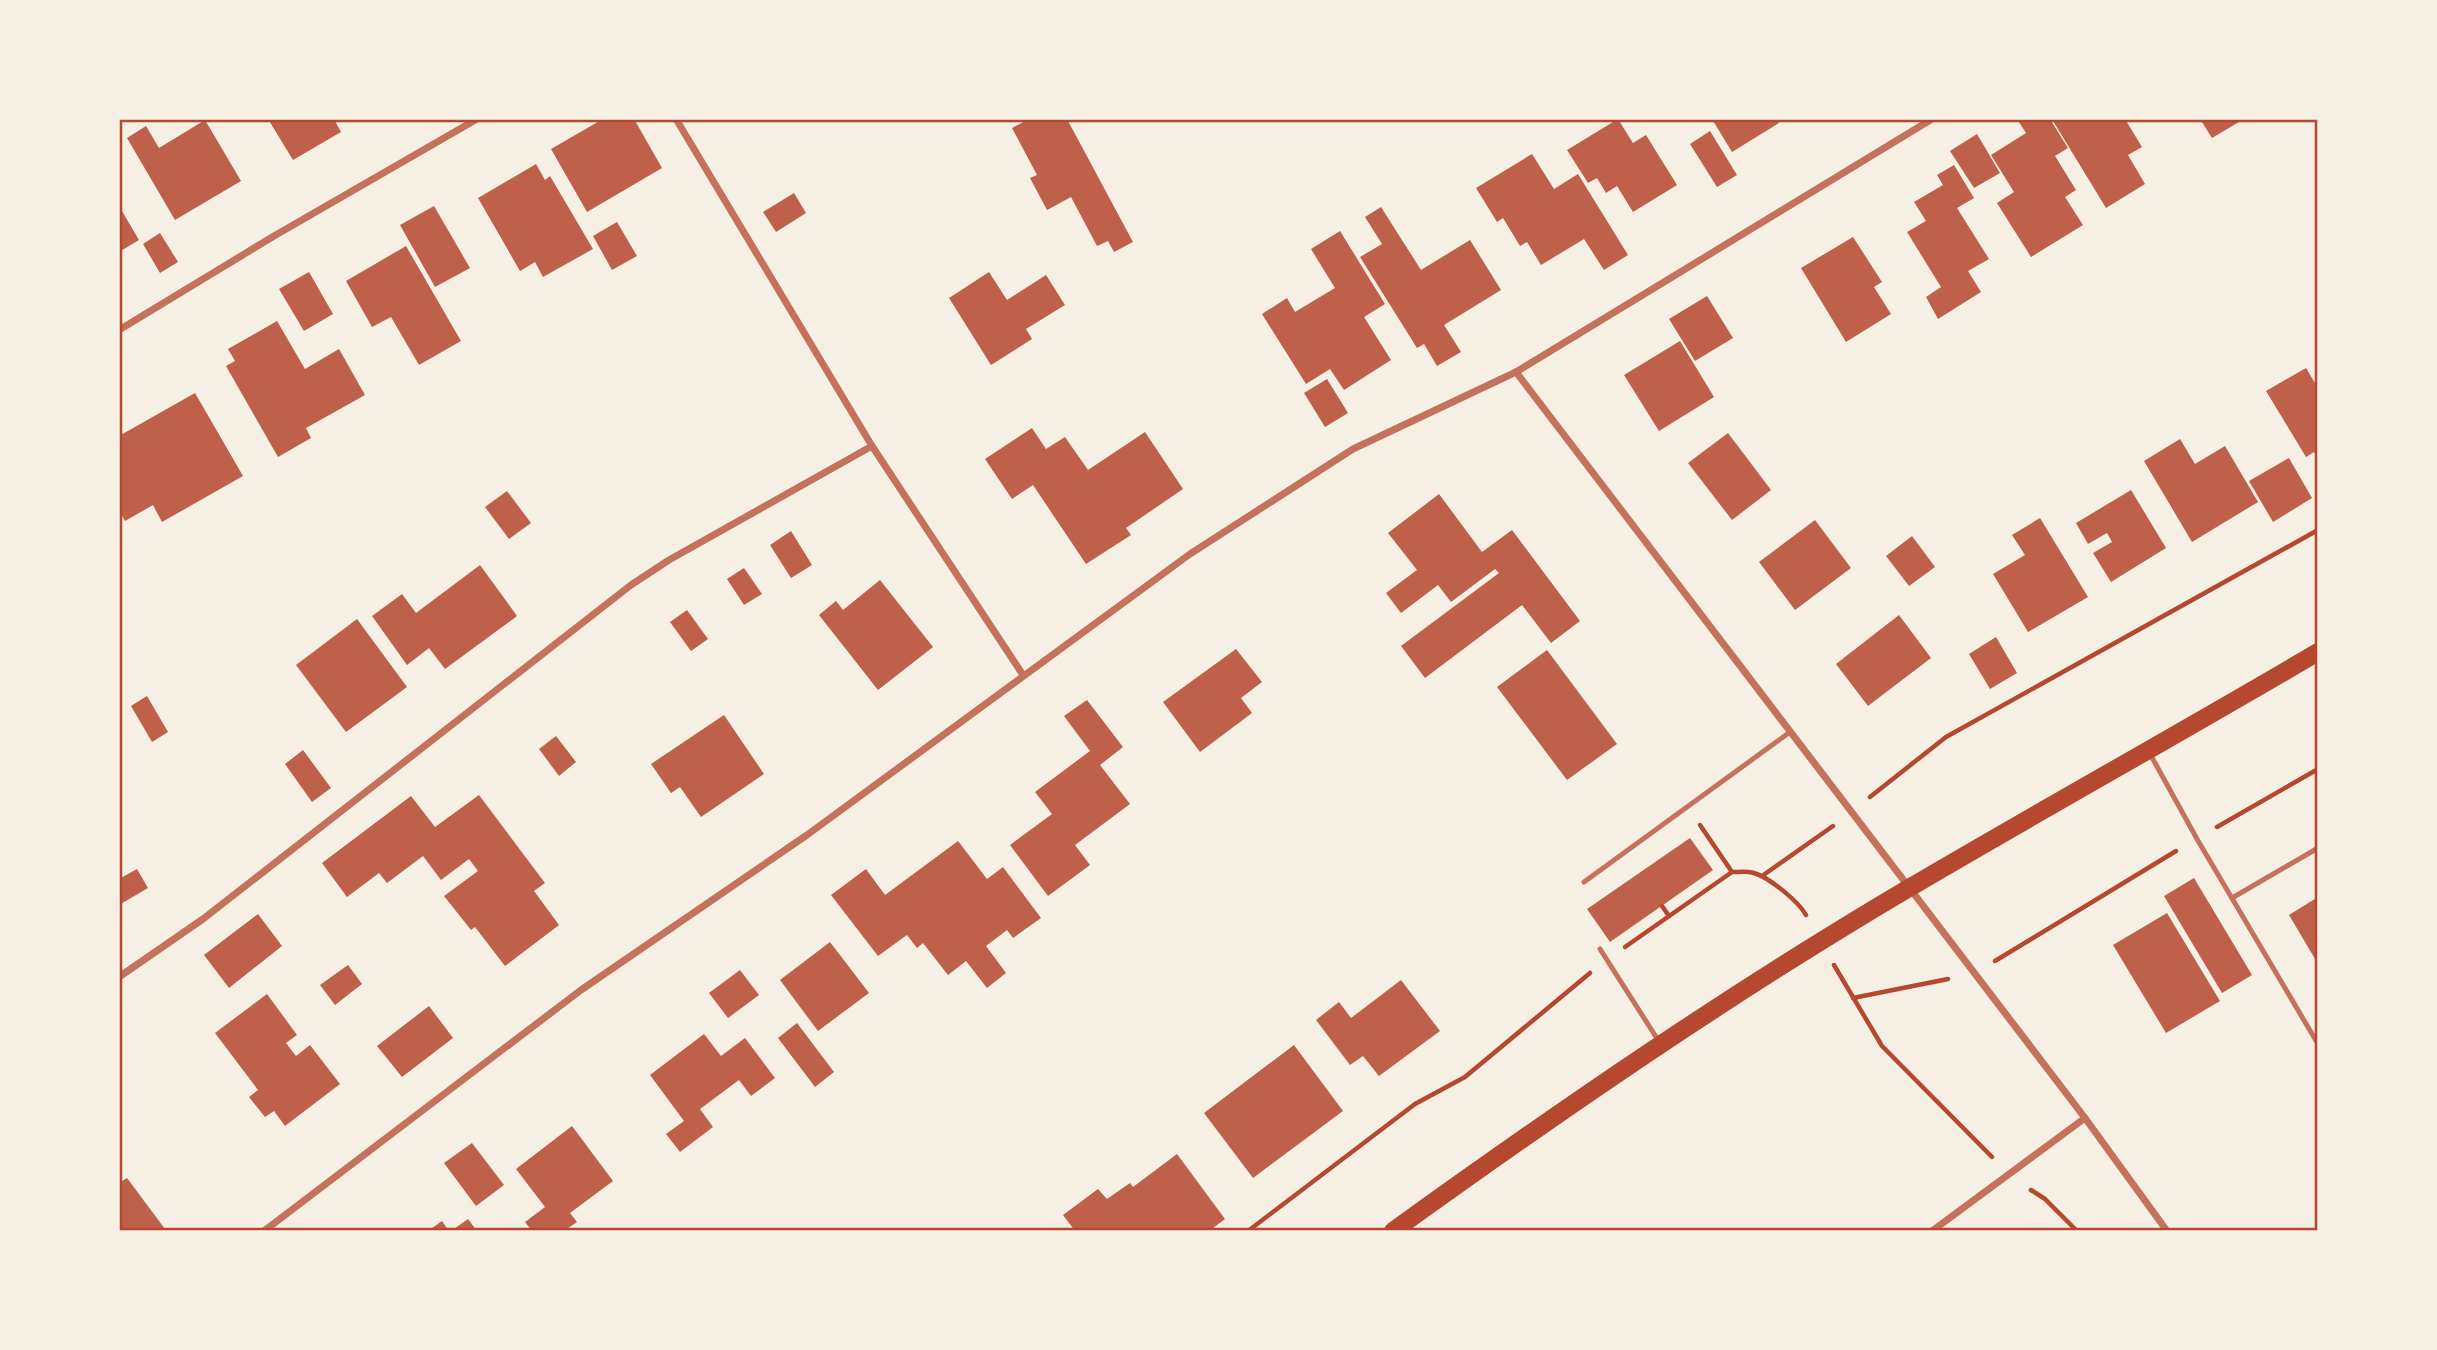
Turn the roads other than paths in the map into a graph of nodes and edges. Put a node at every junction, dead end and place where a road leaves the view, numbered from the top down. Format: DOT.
graph roads {
  1 [pos="477,119"];
  2 [pos="677,119"];
  3 [pos="1932,119"];
  4 [pos="119,330"];
  5 [pos="1516,372"];
  6 [pos="872,446"];
  7 [pos="2318,652"];
  8 [pos="1023,675"];
  9 [pos="1790,732"];
  10 [pos="2149,752"];
  11 [pos="2318,848"];
  12 [pos="1584,881"];
  13 [pos="1909,888"];
  14 [pos="2232,898"];
  15 [pos="1600,949"];
  16 [pos="119,977"];
  17 [pos="1661,1044"];
  18 [pos="2318,1044"];
  19 [pos="2085,1118"];
  20 [pos="264,1231"];
  21 [pos="1393,1231"];
  22 [pos="1932,1231"];
  23 [pos="2167,1231"];
  1 -- 4 [label="street"];
  2 -- 6 [label="street"];
  3 -- 5 [label="street"];
  5 -- 8 [label="street"];
  5 -- 9 [label="street"];
  6 -- 8 [label="street"];
  6 -- 16 [label="street"];
  7 -- 10 [label="main road"];
  8 -- 20 [label="street"];
  9 -- 12 [label="lane"];
  9 -- 13 [label="street"];
  10 -- 13 [label="main road"];
  10 -- 14 [label="lane"];
  11 -- 14 [label="lane"];
  13 -- 17 [label="main road"];
  13 -- 19 [label="street"];
  14 -- 18 [label="lane"];
  15 -- 17 [label="lane"];
  17 -- 21 [label="main road"];
  19 -- 22 [label="street"];
  19 -- 23 [label="street"];
}
